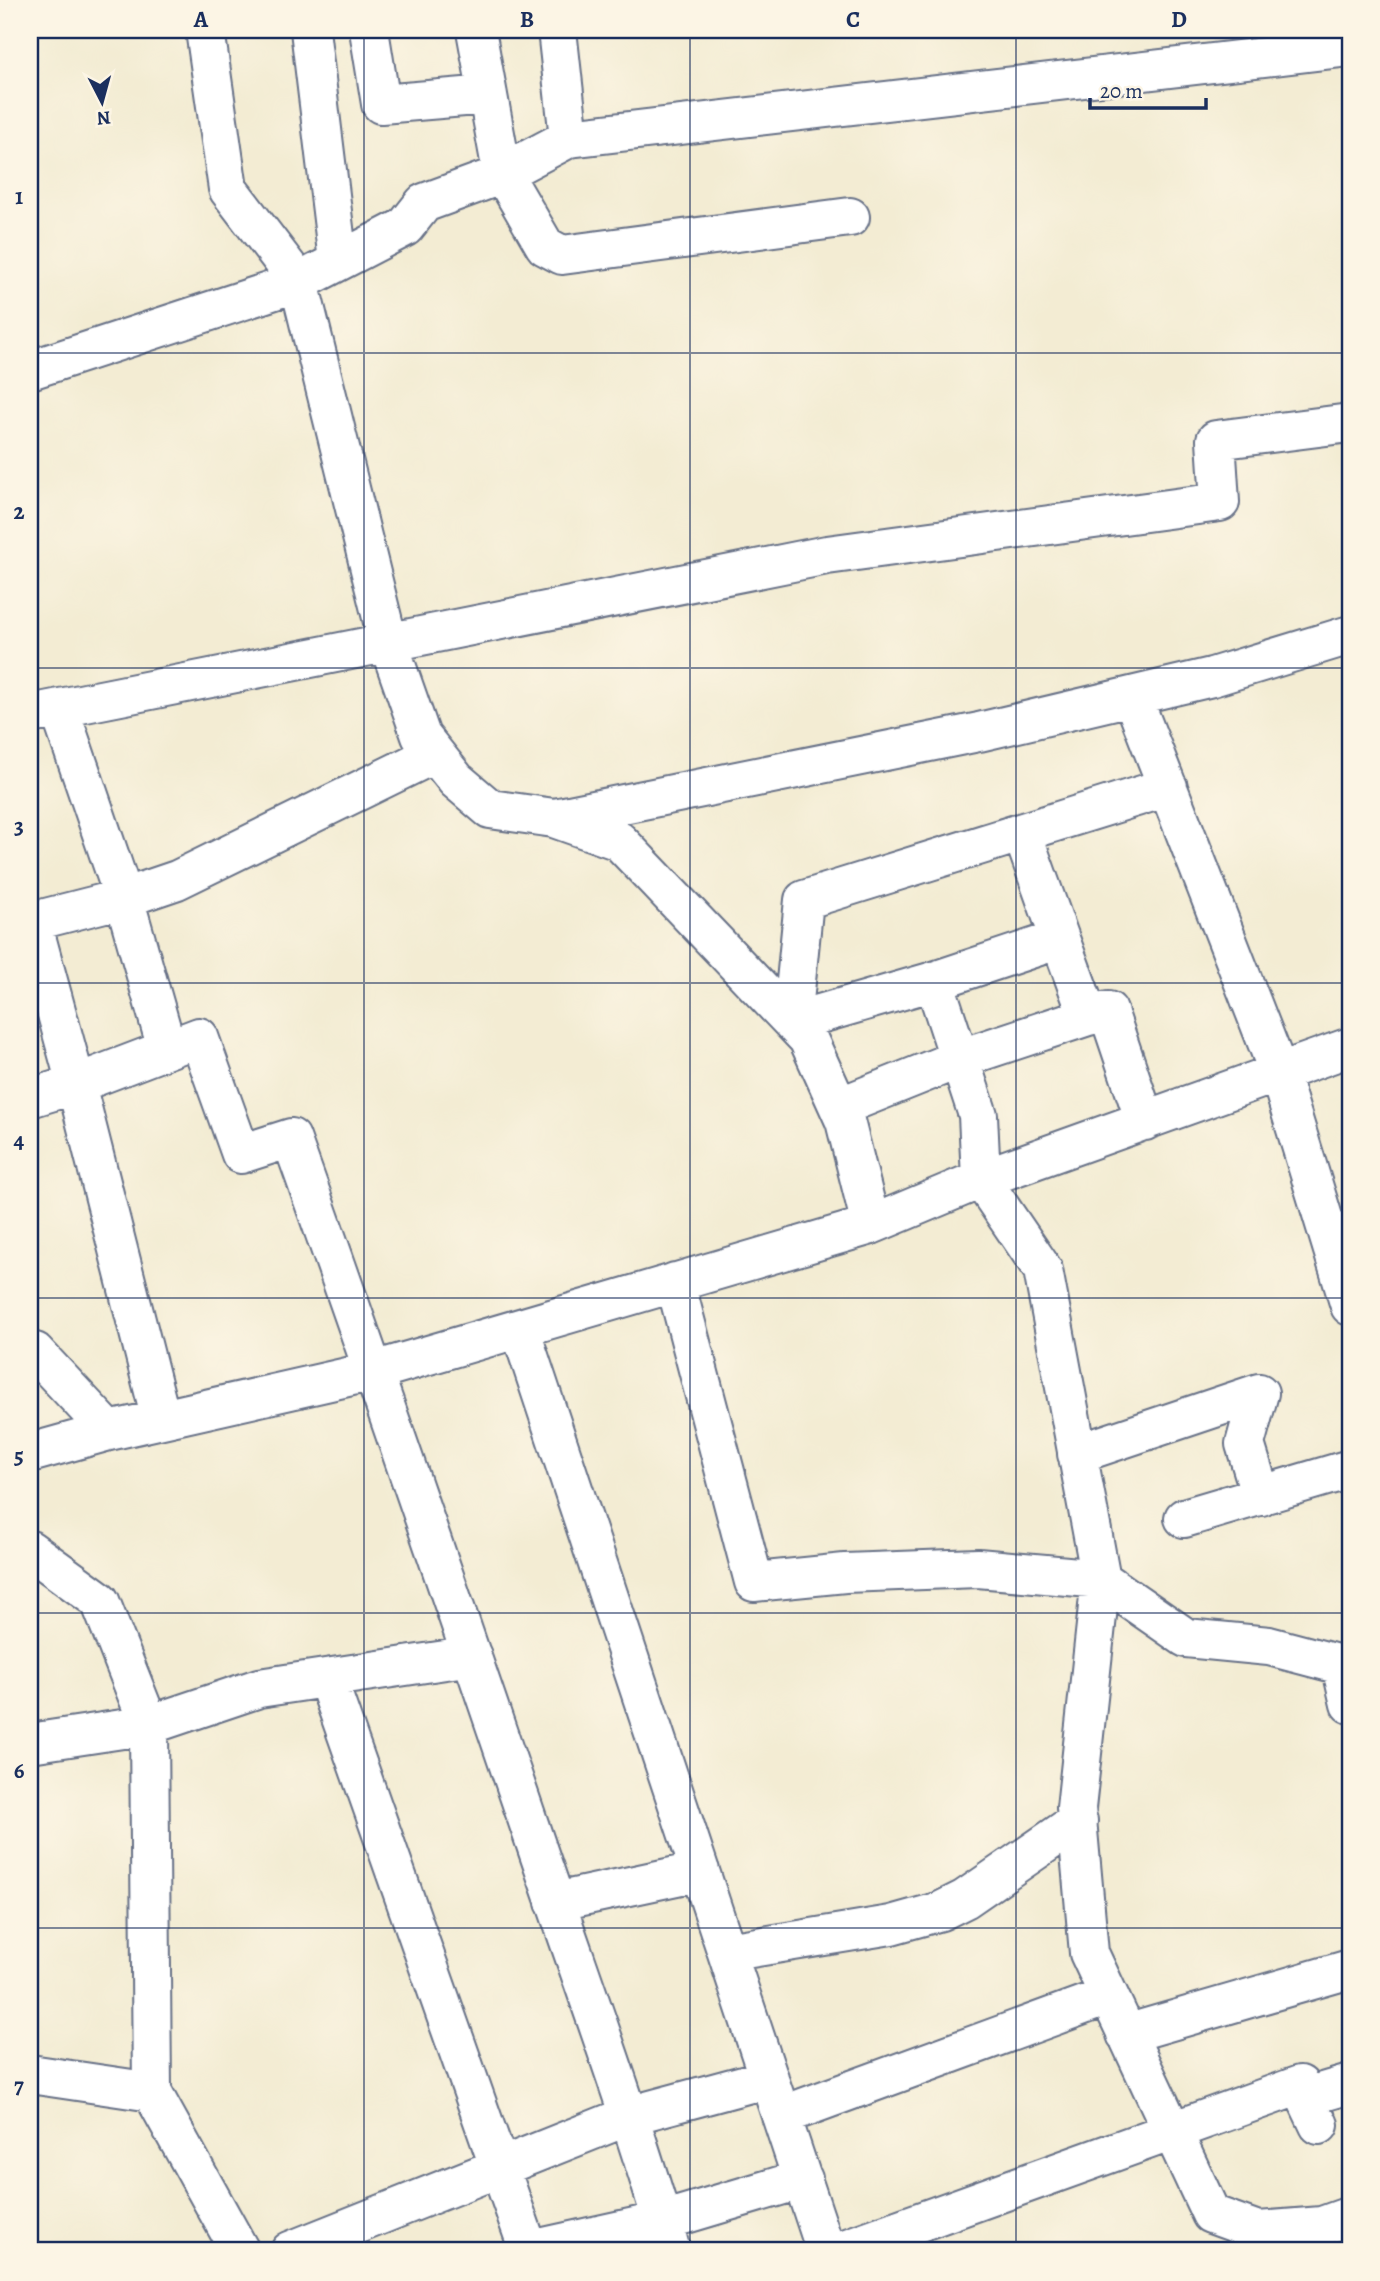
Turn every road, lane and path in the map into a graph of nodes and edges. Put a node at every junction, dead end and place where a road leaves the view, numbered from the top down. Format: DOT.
graph roads {
  1 [pos="205,30"];
  2 [pos="310,30"];
  3 [pos="369,30"];
  4 [pos="477,30"];
  5 [pos="557,30"];
  6 [pos="1350,47"];
  7 [pos="488,95"];
  8 [pos="569,138"];
  9 [pos="502,172"];
  10 [pos="850,217"];
  11 [pos="338,261"];
  12 [pos="299,282"];
  13 [pos="30,370"];
  14 [pos="1350,423"];
  15 [pos="1350,635"];
  16 [pos="388,642"];
  17 [pos="1132,696"];
  18 [pos="44,711"];
  19 [pos="435,754"];
  20 [pos="1168,788"];
  21 [pos="554,818"];
  22 [pos="1022,833"];
  23 [pos="124,898"];
  24 [pos="31,922"];
  25 [pos="1060,939"];
  26 [pos="934,981"];
  27 [pos="1088,1016"];
  28 [pos="792,1022"];
  29 [pos="1350,1047"];
  30 [pos="167,1049"];
  31 [pos="961,1058"];
  32 [pos="1279,1073"];
  33 [pos="76,1084"];
  34 [pos="30,1098"];
  35 [pos="839,1107"];
  36 [pos="1144,1121"];
  37 [pos="981,1179"];
  38 [pos="871,1225"];
  39 [pos="675,1282"];
  40 [pos="1350,1306"];
  41 [pos="520,1329"];
  42 [pos="32,1348"];
  43 [pos="374,1371"];
  44 [pos="161,1419"];
  45 [pos="109,1431"];
  46 [pos="30,1453"];
  47 [pos="1077,1454"];
  48 [pos="1350,1469"];
  49 [pos="1261,1496"];
  50 [pos="1184,1518"];
  51 [pos="30,1550"];
  52 [pos="1101,1579"];
  53 [pos="471,1656"];
  54 [pos="1346,1663"];
  55 [pos="327,1678"];
  56 [pos="1350,1704"];
  57 [pos="149,1725"];
  58 [pos="30,1743"];
  59 [pos="1078,1821"];
  60 [pos="700,1871"];
  61 [pos="555,1902"];
  62 [pos="727,1952"];
  63 [pos="1350,1969"];
  64 [pos="1108,1996"];
  65 [pos="1126,2034"];
  66 [pos="30,2074"];
  67 [pos="769,2078"];
  68 [pos="1350,2084"];
  69 [pos="152,2092"];
  70 [pos="628,2116"];
  71 [pos="781,2116"];
  72 [pos="1172,2131"];
  73 [pos="499,2167"];
  74 [pos="803,2179"];
  75 [pos="1350,2216"];
  76 [pos="667,2236"];
  77 [pos="240,2251"];
  78 [pos="290,2251"];
  79 [pos="528,2251"];
  80 [pos="826,2251"];
  81 [pos="839,2251"];
  1 -- 12 [label="street"];
  2 -- 11 [label="street"];
  3 -- 7 [label="street"];
  4 -- 7 [label="street"];
  5 -- 8 [label="street"];
  6 -- 8 [label="street"];
  7 -- 9 [label="street"];
  8 -- 9 [label="street"];
  9 -- 10 [label="street"];
  9 -- 11 [label="street"];
  11 -- 12 [label="street"];
  12 -- 13 [label="street"];
  12 -- 16 [label="street"];
  14 -- 16 [label="street"];
  15 -- 17 [label="street"];
  16 -- 18 [label="street"];
  16 -- 19 [label="street"];
  17 -- 20 [label="street"];
  17 -- 21 [label="street"];
  18 -- 23 [label="street"];
  19 -- 21 [label="street"];
  19 -- 23 [label="street"];
  20 -- 22 [label="street"];
  20 -- 32 [label="street"];
  21 -- 28 [label="street"];
  22 -- 25 [label="street"];
  22 -- 28 [label="street"];
  23 -- 24 [label="street"];
  23 -- 30 [label="street"];
  24 -- 33 [label="street"];
  25 -- 26 [label="street"];
  25 -- 27 [label="street"];
  26 -- 28 [label="street"];
  26 -- 31 [label="street"];
  27 -- 31 [label="street"];
  27 -- 36 [label="street"];
  28 -- 35 [label="street"];
  29 -- 32 [label="street"];
  30 -- 33 [label="street"];
  30 -- 43 [label="street"];
  31 -- 35 [label="street"];
  31 -- 37 [label="street"];
  32 -- 36 [label="street"];
  32 -- 40 [label="street"];
  33 -- 34 [label="street"];
  33 -- 44 [label="street"];
  35 -- 38 [label="street"];
  36 -- 37 [label="street"];
  37 -- 38 [label="street"];
  37 -- 47 [label="street"];
  38 -- 39 [label="street"];
  39 -- 41 [label="street"];
  39 -- 52 [label="street"];
  41 -- 43 [label="street"];
  41 -- 60 [label="street"];
  42 -- 45 [label="street"];
  43 -- 44 [label="street"];
  43 -- 53 [label="street"];
  44 -- 45 [label="street"];
  45 -- 46 [label="street"];
  47 -- 49 [label="street"];
  47 -- 52 [label="street"];
  48 -- 49 [label="street"];
  49 -- 50 [label="street"];
  51 -- 57 [label="street"];
  52 -- 54 [label="street"];
  52 -- 59 [label="street"];
  53 -- 55 [label="street"];
  53 -- 61 [label="street"];
  54 -- 56 [label="street"];
  55 -- 57 [label="street"];
  55 -- 73 [label="street"];
  57 -- 58 [label="street"];
  57 -- 69 [label="street"];
  59 -- 62 [label="street"];
  59 -- 64 [label="street"];
  60 -- 61 [label="street"];
  60 -- 62 [label="street"];
  61 -- 70 [label="street"];
  62 -- 67 [label="street"];
  63 -- 65 [label="street"];
  64 -- 65 [label="street"];
  64 -- 71 [label="street"];
  65 -- 72 [label="street"];
  66 -- 69 [label="street"];
  67 -- 70 [label="street"];
  67 -- 71 [label="street"];
  68 -- 72 [label="street"];
  69 -- 77 [label="street"];
  70 -- 73 [label="street"];
  70 -- 76 [label="street"];
  71 -- 74 [label="street"];
  72 -- 75 [label="street"];
  72 -- 81 [label="street"];
  73 -- 78 [label="street"];
  73 -- 79 [label="street"];
  74 -- 76 [label="street"];
  74 -- 80 [label="street"];
  76 -- 79 [label="street"];
}
